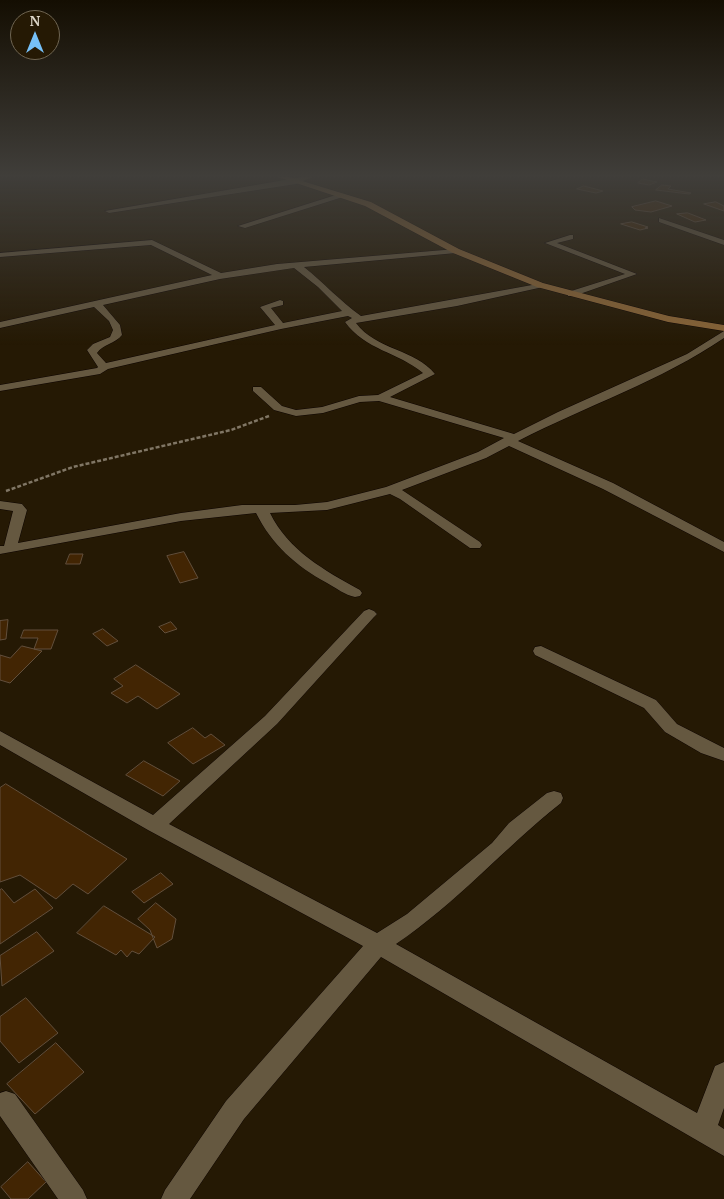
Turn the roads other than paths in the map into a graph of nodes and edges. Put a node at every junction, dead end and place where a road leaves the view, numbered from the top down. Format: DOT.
graph roads {
  1 [pos="424,233"];
  2 [pos="697,233"];
  3 [pos="570,237"];
  4 [pos="724,243"];
  5 [pos="456,251"];
  6 [pos="0,255"];
  7 [pos="296,265"];
  8 [pos="220,276"];
  9 [pos="540,285"];
  10 [pos="570,294"];
  11 [pos="95,303"];
  12 [pos="280,303"];
  13 [pos="348,313"];
  14 [pos="359,319"];
  15 [pos="0,325"];
  16 [pos="281,326"];
  17 [pos="724,328"];
  18 [pos="724,334"];
  19 [pos="104,367"];
  20 [pos="0,388"];
  21 [pos="257,389"];
  22 [pos="380,398"];
  23 [pos="512,440"];
  24 [pos="392,490"];
  25 [pos="0,505"];
  26 [pos="261,509"];
  27 [pos="475,545"];
  28 [pos="724,548"];
  29 [pos="5,549"];
  30 [pos="355,593"];
  31 [pos="369,614"];
  32 [pos="541,651"];
  33 [pos="0,737"];
  34 [pos="724,754"];
  35 [pos="554,798"];
  36 [pos="155,826"];
  37 [pos="378,944"];
  38 [pos="724,1074"];
  39 [pos="6,1103"];
  40 [pos="703,1131"];
  41 [pos="724,1143"];
  42 [pos="74,1199"];
  43 [pos="174,1199"];
  1 -- 5 [label="street"];
  2 -- 4 [label="street"];
  3 -- 10 [label="street"];
  5 -- 7 [label="street"];
  5 -- 9 [label="street"];
  6 -- 8 [label="street"];
  7 -- 8 [label="street"];
  7 -- 13 [label="street"];
  8 -- 11 [label="street"];
  9 -- 10 [label="street"];
  9 -- 14 [label="street"];
  10 -- 17 [label="street"];
  11 -- 15 [label="street"];
  11 -- 19 [label="street"];
  12 -- 16 [label="street"];
  13 -- 14 [label="street"];
  13 -- 16 [label="street"];
  14 -- 22 [label="street"];
  16 -- 19 [label="street"];
  18 -- 23 [label="street"];
  19 -- 20 [label="street"];
  21 -- 22 [label="street"];
  22 -- 23 [label="street"];
  23 -- 24 [label="street"];
  23 -- 28 [label="street"];
  24 -- 26 [label="street"];
  24 -- 27 [label="street"];
  25 -- 29 [label="street"];
  26 -- 29 [label="street"];
  26 -- 30 [label="street"];
  31 -- 36 [label="street"];
  32 -- 34 [label="street"];
  33 -- 36 [label="street"];
  35 -- 37 [label="street"];
  36 -- 37 [label="street"];
  37 -- 40 [label="street"];
  37 -- 43 [label="street"];
  38 -- 40 [label="street"];
  39 -- 42 [label="street"];
  40 -- 41 [label="street"];
}
